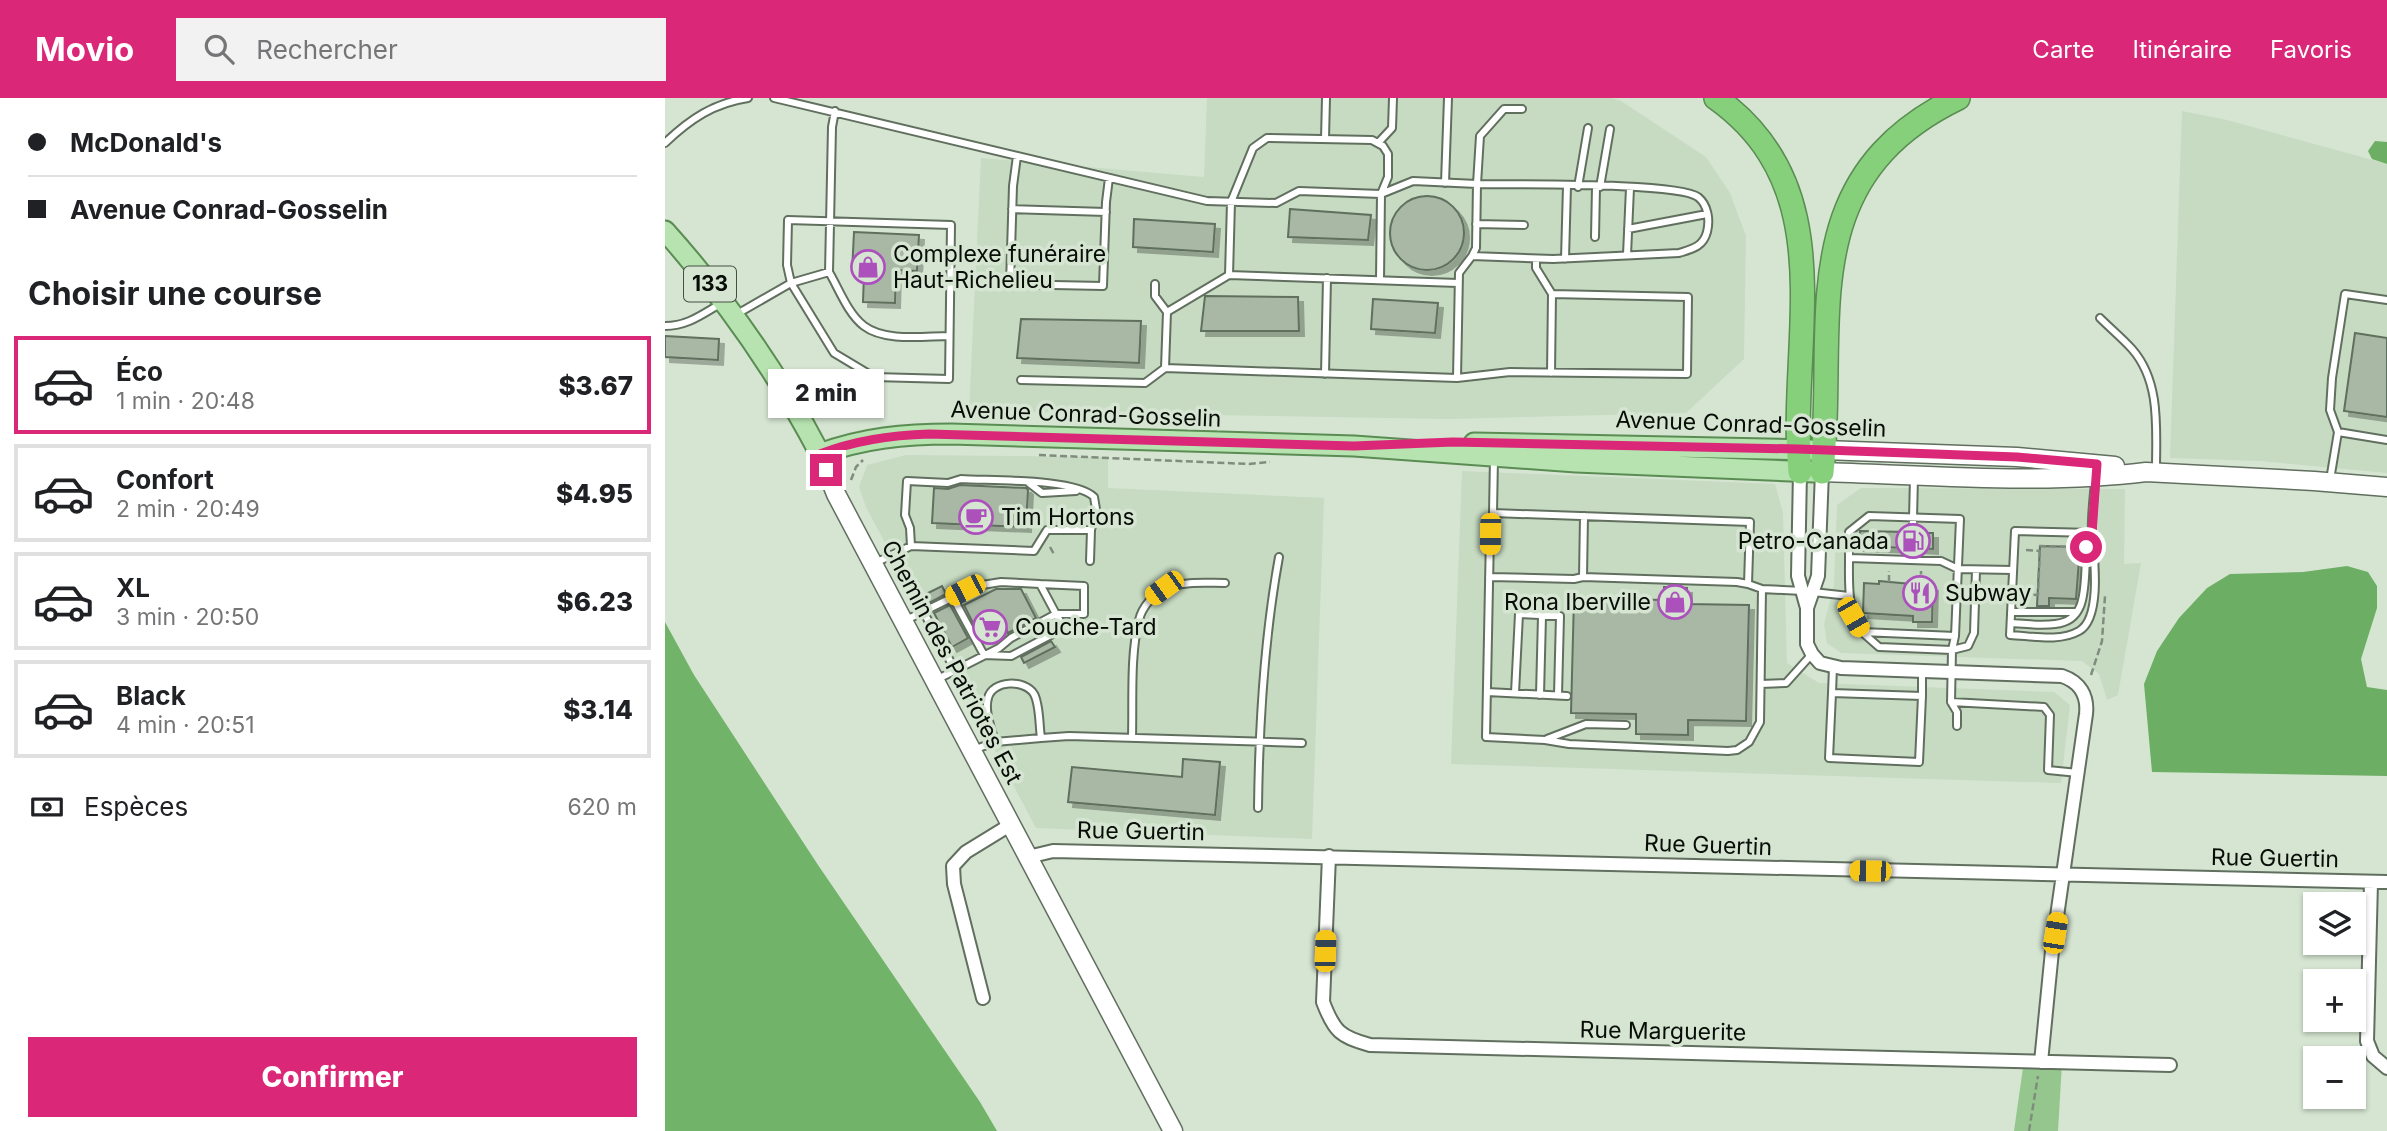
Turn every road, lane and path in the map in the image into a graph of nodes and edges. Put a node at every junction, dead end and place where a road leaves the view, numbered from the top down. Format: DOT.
graph roads {
  1 [pos="748,98"];
  2 [pos="774,98"];
  3 [pos="1326,98"];
  4 [pos="1393,98"];
  5 [pos="1448,98"];
  6 [pos="1716,98"];
  7 [pos="1958,98"];
  8 [pos="1522,109"];
  9 [pos="835,111"];
  10 [pos="1588,128"];
  11 [pos="1610,129"];
  12 [pos="1325,139"];
  13 [pos="1378,142"];
  14 [pos="665,143"];
  15 [pos="1017,156"];
  16 [pos="1109,178"];
  17 [pos="1445,183"];
  18 [pos="1478,184"];
  19 [pos="1567,186"];
  20 [pos="1578,187"];
  21 [pos="1598,187"];
  22 [pos="1630,188"];
  23 [pos="1381,194"];
  24 [pos="1231,202"];
  25 [pos="1012,209"];
  26 [pos="1106,212"];
  27 [pos="1707,214"];
  28 [pos="830,221"];
  29 [pos="1476,224"];
  30 [pos="1524,225"];
  31 [pos="1628,229"];
  32 [pos="665,231"];
  33 [pos="1595,237"];
  34 [pos="1627,255"];
  35 [pos="1472,256"];
  36 [pos="1535,259"];
  37 [pos="1565,259"];
  38 [pos="829,272"];
  39 [pos="1229,275"];
  40 [pos="1327,278"];
  41 [pos="1380,280"];
  42 [pos="791,283"];
  43 [pos="1458,283"];
  44 [pos="1155,285"];
  45 [pos="1552,294"];
  46 [pos="2387,300"];
  47 [pos="730,308"];
  48 [pos="1167,312"];
  49 [pos="2100,318"];
  50 [pos="665,326"];
  51 [pos="949,336"];
  52 [pos="1165,368"];
  53 [pos="1551,373"];
  54 [pos="1325,374"];
  55 [pos="1457,378"];
  56 [pos="1021,380"];
  57 [pos="2338,432"];
  58 [pos="2387,440"];
  59 [pos="1354,446"];
  60 [pos="820,454"];
  61 [pos="1494,456"];
  62 [pos="1811,461"];
  63 [pos="2096,470"];
  64 [pos="2151,472"];
  65 [pos="1914,475"];
  66 [pos="2330,482"];
  67 [pos="2387,487"];
  68 [pos="1493,513"];
  69 [pos="1584,516"];
  70 [pos="1913,517"];
  71 [pos="1091,530"];
  72 [pos="2092,533"];
  73 [pos="911,546"];
  74 [pos="2080,547"];
  75 [pos="1050,548"];
  76 [pos="2014,550"];
  77 [pos="2040,551"];
  78 [pos="1055,556"];
  79 [pos="1279,556"];
  80 [pos="1849,558"];
  81 [pos="1912,560"];
  82 [pos="1921,560"];
  83 [pos="1090,561"];
  84 [pos="873,564"];
  85 [pos="1958,569"];
  86 [pos="1976,570"];
  87 [pos="2013,570"];
  88 [pos="1489,577"];
  89 [pos="1583,577"];
  90 [pos="1225,583"];
  91 [pos="1040,584"];
  92 [pos="1748,584"];
  93 [pos="1921,585"];
  94 [pos="1762,589"];
  95 [pos="1807,591"];
  96 [pos="2012,594"];
  97 [pos="1849,596"];
  98 [pos="952,597"];
  99 [pos="923,611"];
  100 [pos="2011,612"];
  101 [pos="2078,612"];
  102 [pos="1056,614"];
  103 [pos="1542,616"];
  104 [pos="903,621"];
  105 [pos="2011,623"];
  106 [pos="1861,632"];
  107 [pos="1955,636"];
  108 [pos="1952,650"];
  109 [pos="1812,654"];
  110 [pos="984,655"];
  111 [pos="1833,667"];
  112 [pos="955,670"];
  113 [pos="1922,671"];
  114 [pos="1951,672"];
  115 [pos="935,680"];
  116 [pos="1761,684"];
  117 [pos="1487,692"];
  118 [pos="1832,693"];
  119 [pos="1515,694"];
  120 [pos="1540,695"];
  121 [pos="1558,695"];
  122 [pos="1567,696"];
  123 [pos="1921,696"];
  124 [pos="1951,702"];
  125 [pos="1626,725"];
  126 [pos="1957,726"];
  127 [pos="1041,738"];
  128 [pos="1132,738"];
  129 [pos="1545,740"];
  130 [pos="995,742"];
  131 [pos="1259,742"];
  132 [pos="1303,743"];
  133 [pos="971,751"];
  134 [pos="2078,773"];
  135 [pos="1258,808"];
  136 [pos="1010,825"];
  137 [pos="1329,856"];
  138 [pos="1028,857"];
  139 [pos="2064,875"];
  140 [pos="2371,882"];
  141 [pos="2387,882"];
  142 [pos="983,998"];
  143 [pos="2041,1062"];
  144 [pos="2170,1065"];
  145 [pos="2387,1068"];
  146 [pos="1173,1131"];
  147 [pos="2029,1131"];
  1 -- 14 [label="lane"];
  2 -- 9 [label="lane"];
  3 -- 12 [label="lane"];
  4 -- 13 [label="lane"];
  5 -- 17 [label="lane"];
  6 -- 62 [label="highway"];
  7 -- 62 [label="highway"];
  8 -- 18 [label="lane"];
  9 -- 15 [label="lane"];
  9 -- 28 [label="lane"];
  10 -- 20 [label="lane"];
  11 -- 21 [label="lane"];
  12 -- 13 [label="lane"];
  12 -- 24 [label="lane"];
  13 -- 23 [label="lane"];
  15 -- 16 [label="lane"];
  15 -- 25 [label="lane"];
  16 -- 24 [label="lane"];
  16 -- 26 [label="lane"];
  17 -- 18 [label="lane"];
  17 -- 23 [label="lane"];
  18 -- 19 [label="lane"];
  18 -- 29 [label="lane"];
  19 -- 20 [label="lane"];
  19 -- 37 [label="lane"];
  20 -- 21 [label="lane"];
  21 -- 22 [label="lane"];
  21 -- 33 [label="lane"];
  22 -- 27 [label="lane"];
  22 -- 31 [label="lane"];
  23 -- 24 [label="lane"];
  23 -- 41 [label="lane"];
  24 -- 39 [label="lane"];
  25 -- 26 [label="lane"];
  25 -- 26 [label="lane"];
  27 -- 31 [label="lane"];
  27 -- 34 [label="lane"];
  28 -- 38 [label="lane"];
  28 -- 42 [label="lane"];
  28 -- 51 [label="lane"];
  29 -- 30 [label="lane"];
  29 -- 35 [label="lane"];
  31 -- 34 [label="lane"];
  32 -- 47 [label="main road, Chemin des Patriotes Est / 133"];
  34 -- 37 [label="lane"];
  35 -- 36 [label="lane"];
  35 -- 43 [label="lane"];
  36 -- 37 [label="lane"];
  36 -- 45 [label="lane"];
  38 -- 42 [label="lane"];
  38 -- 51 [label="lane"];
  39 -- 40 [label="lane"];
  39 -- 48 [label="lane"];
  40 -- 41 [label="lane"];
  40 -- 54 [label="lane"];
  41 -- 43 [label="lane"];
  42 -- 47 [label="lane"];
  42 -- 51 [label="lane"];
  43 -- 55 [label="lane"];
  44 -- 48 [label="lane"];
  45 -- 53 [label="lane"];
  45 -- 53 [label="lane"];
  46 -- 57 [label="lane"];
  47 -- 50 [label="lane"];
  47 -- 60 [label="main road, Chemin des Patriotes Est / 133"];
  48 -- 52 [label="lane"];
  49 -- 64 [label="lane"];
  52 -- 54 [label="lane"];
  52 -- 56 [label="lane"];
  53 -- 55 [label="lane"];
  54 -- 55 [label="lane"];
  57 -- 58 [label="lane"];
  57 -- 66 [label="lane"];
  59 -- 60 [label="main road, Avenue Conrad-Gosselin"];
  59 -- 61 [label="main road, Avenue Conrad-Gosselin"];
  59 -- 62 [label="main road, Avenue Conrad-Gosselin"];
  60 -- 84 [label="street, Chemin des Patriotes Est"];
  61 -- 62 [label="main road, Avenue Conrad-Gosselin"];
  61 -- 68 [label="lane"];
  62 -- 63 [label="street, Avenue Conrad-Gosselin"];
  62 -- 65 [label="street, Avenue Conrad-Gosselin"];
  62 -- 95 [label="street"];
  62 -- 95 [label="street"];
  63 -- 64 [label="street, Avenue Conrad-Gosselin"];
  63 -- 65 [label="street, Avenue Conrad-Gosselin"];
  63 -- 72 [label="lane"];
  64 -- 66 [label="street, Avenue Conrad-Gosselin"];
  65 -- 70 [label="lane"];
  66 -- 67 [label="street, Avenue Conrad-Gosselin"];
  68 -- 69 [label="lane"];
  68 -- 88 [label="lane"];
  69 -- 89 [label="lane"];
  69 -- 92 [label="lane"];
  70 -- 80 [label="lane"];
  70 -- 81 [label="lane"];
  70 -- 85 [label="lane"];
  71 -- 73 [label="lane"];
  71 -- 73 [label="lane"];
  71 -- 83 [label="lane"];
  72 -- 76 [label="lane"];
  72 -- 101 [label="lane"];
  72 -- 105 [label="lane"];
  73 -- 84 [label="lane"];
  74 -- 77 [label="path"];
  75 -- 78 [label="path"];
  76 -- 77 [label="path"];
  76 -- 87 [label="lane"];
  77 -- 96 [label="path"];
  79 -- 131 [label="lane"];
  80 -- 81 [label="lane"];
  80 -- 97 [label="lane"];
  81 -- 82 [label="lane"];
  82 -- 85 [label="lane"];
  82 -- 93 [label="path"];
  84 -- 104 [label="street, Chemin des Patriotes Est"];
  85 -- 86 [label="lane"];
  85 -- 107 [label="lane"];
  86 -- 87 [label="lane"];
  86 -- 108 [label="lane"];
  87 -- 96 [label="lane"];
  88 -- 89 [label="lane"];
  88 -- 117 [label="lane"];
  89 -- 92 [label="lane"];
  90 -- 128 [label="lane"];
  91 -- 98 [label="lane"];
  91 -- 102 [label="lane"];
  91 -- 102 [label="lane"];
  92 -- 94 [label="lane"];
  94 -- 95 [label="lane"];
  94 -- 116 [label="lane"];
  95 -- 97 [label="lane"];
  95 -- 109 [label="street"];
  96 -- 100 [label="lane"];
  97 -- 106 [label="lane"];
  98 -- 99 [label="lane"];
  98 -- 110 [label="lane"];
  99 -- 104 [label="lane"];
  99 -- 112 [label="lane"];
  100 -- 101 [label="lane"];
  100 -- 105 [label="lane"];
  101 -- 105 [label="lane"];
  102 -- 110 [label="lane"];
  102 -- 110 [label="lane"];
  103 -- 119 [label="lane"];
  103 -- 120 [label="lane"];
  103 -- 121 [label="lane"];
  104 -- 115 [label="street, Chemin des Patriotes Est"];
  106 -- 107 [label="lane"];
  106 -- 108 [label="lane"];
  107 -- 108 [label="lane"];
  108 -- 114 [label="lane"];
  109 -- 111 [label="street"];
  109 -- 116 [label="lane"];
  110 -- 112 [label="lane"];
  111 -- 113 [label="street"];
  111 -- 118 [label="lane"];
  112 -- 115 [label="lane"];
  113 -- 114 [label="street"];
  113 -- 123 [label="lane"];
  114 -- 124 [label="lane"];
  114 -- 134 [label="street"];
  115 -- 133 [label="street, Chemin des Patriotes Est"];
  116 -- 129 [label="lane"];
  117 -- 119 [label="lane"];
  117 -- 129 [label="lane"];
  118 -- 123 [label="lane"];
  118 -- 123 [label="lane"];
  119 -- 120 [label="lane"];
  120 -- 121 [label="lane"];
  121 -- 122 [label="lane"];
  124 -- 126 [label="lane"];
  124 -- 134 [label="lane"];
  125 -- 129 [label="lane"];
  127 -- 128 [label="lane"];
  127 -- 130 [label="lane"];
  127 -- 130 [label="lane"];
  128 -- 131 [label="lane"];
  130 -- 133 [label="lane"];
  131 -- 132 [label="lane"];
  131 -- 135 [label="lane"];
  133 -- 136 [label="street, Chemin des Patriotes Est"];
  134 -- 139 [label="street"];
  136 -- 138 [label="street, Chemin des Patriotes Est"];
  136 -- 142 [label="street"];
  137 -- 138 [label="street, Rue Guertin"];
  137 -- 139 [label="street, Rue Guertin"];
  137 -- 143 [label="street, Rue Marguerite"];
  138 -- 146 [label="street, Chemin des Patriotes Est"];
  139 -- 140 [label="street, Rue Guertin"];
  139 -- 143 [label="street"];
  140 -- 141 [label="street, Rue Guertin"];
  140 -- 145 [label="street"];
  143 -- 144 [label="street, Rue Marguerite"];
  143 -- 147 [label="path"];
}
